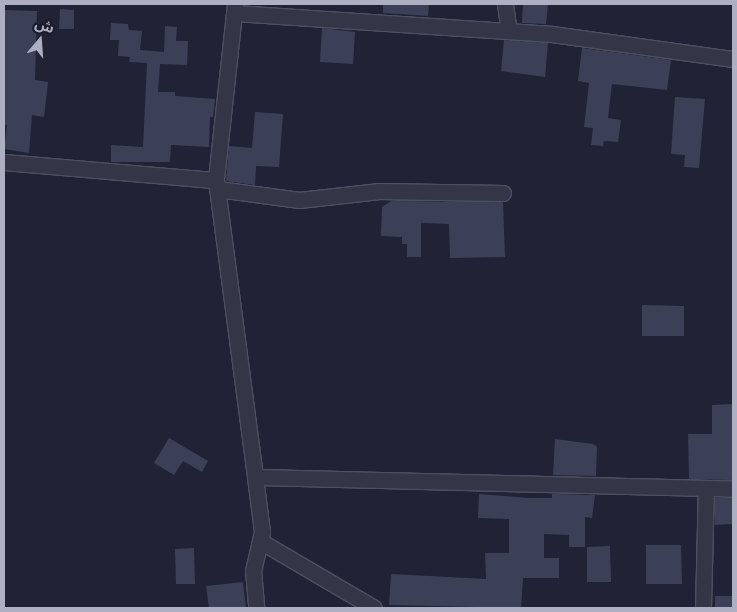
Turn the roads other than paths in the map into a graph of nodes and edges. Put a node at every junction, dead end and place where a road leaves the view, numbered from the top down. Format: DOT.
graph roads {
  1 [pos="505,4"];
  2 [pos="235,8"];
  3 [pos="509,31"];
  4 [pos="733,59"];
  5 [pos="4,162"];
  6 [pos="217,185"];
  7 [pos="503,193"];
  8 [pos="255,477"];
  9 [pos="706,489"];
  10 [pos="733,489"];
  11 [pos="260,542"];
  12 [pos="256,608"];
  13 [pos="374,608"];
  14 [pos="703,608"];
  1 -- 3 [label="street"];
  2 -- 3 [label="street"];
  2 -- 6 [label="street"];
  3 -- 4 [label="street"];
  5 -- 6 [label="street"];
  6 -- 7 [label="street"];
  6 -- 8 [label="street"];
  8 -- 9 [label="street"];
  8 -- 11 [label="street"];
  9 -- 10 [label="street"];
  9 -- 14 [label="street"];
  11 -- 12 [label="street"];
  11 -- 13 [label="street"];
}
